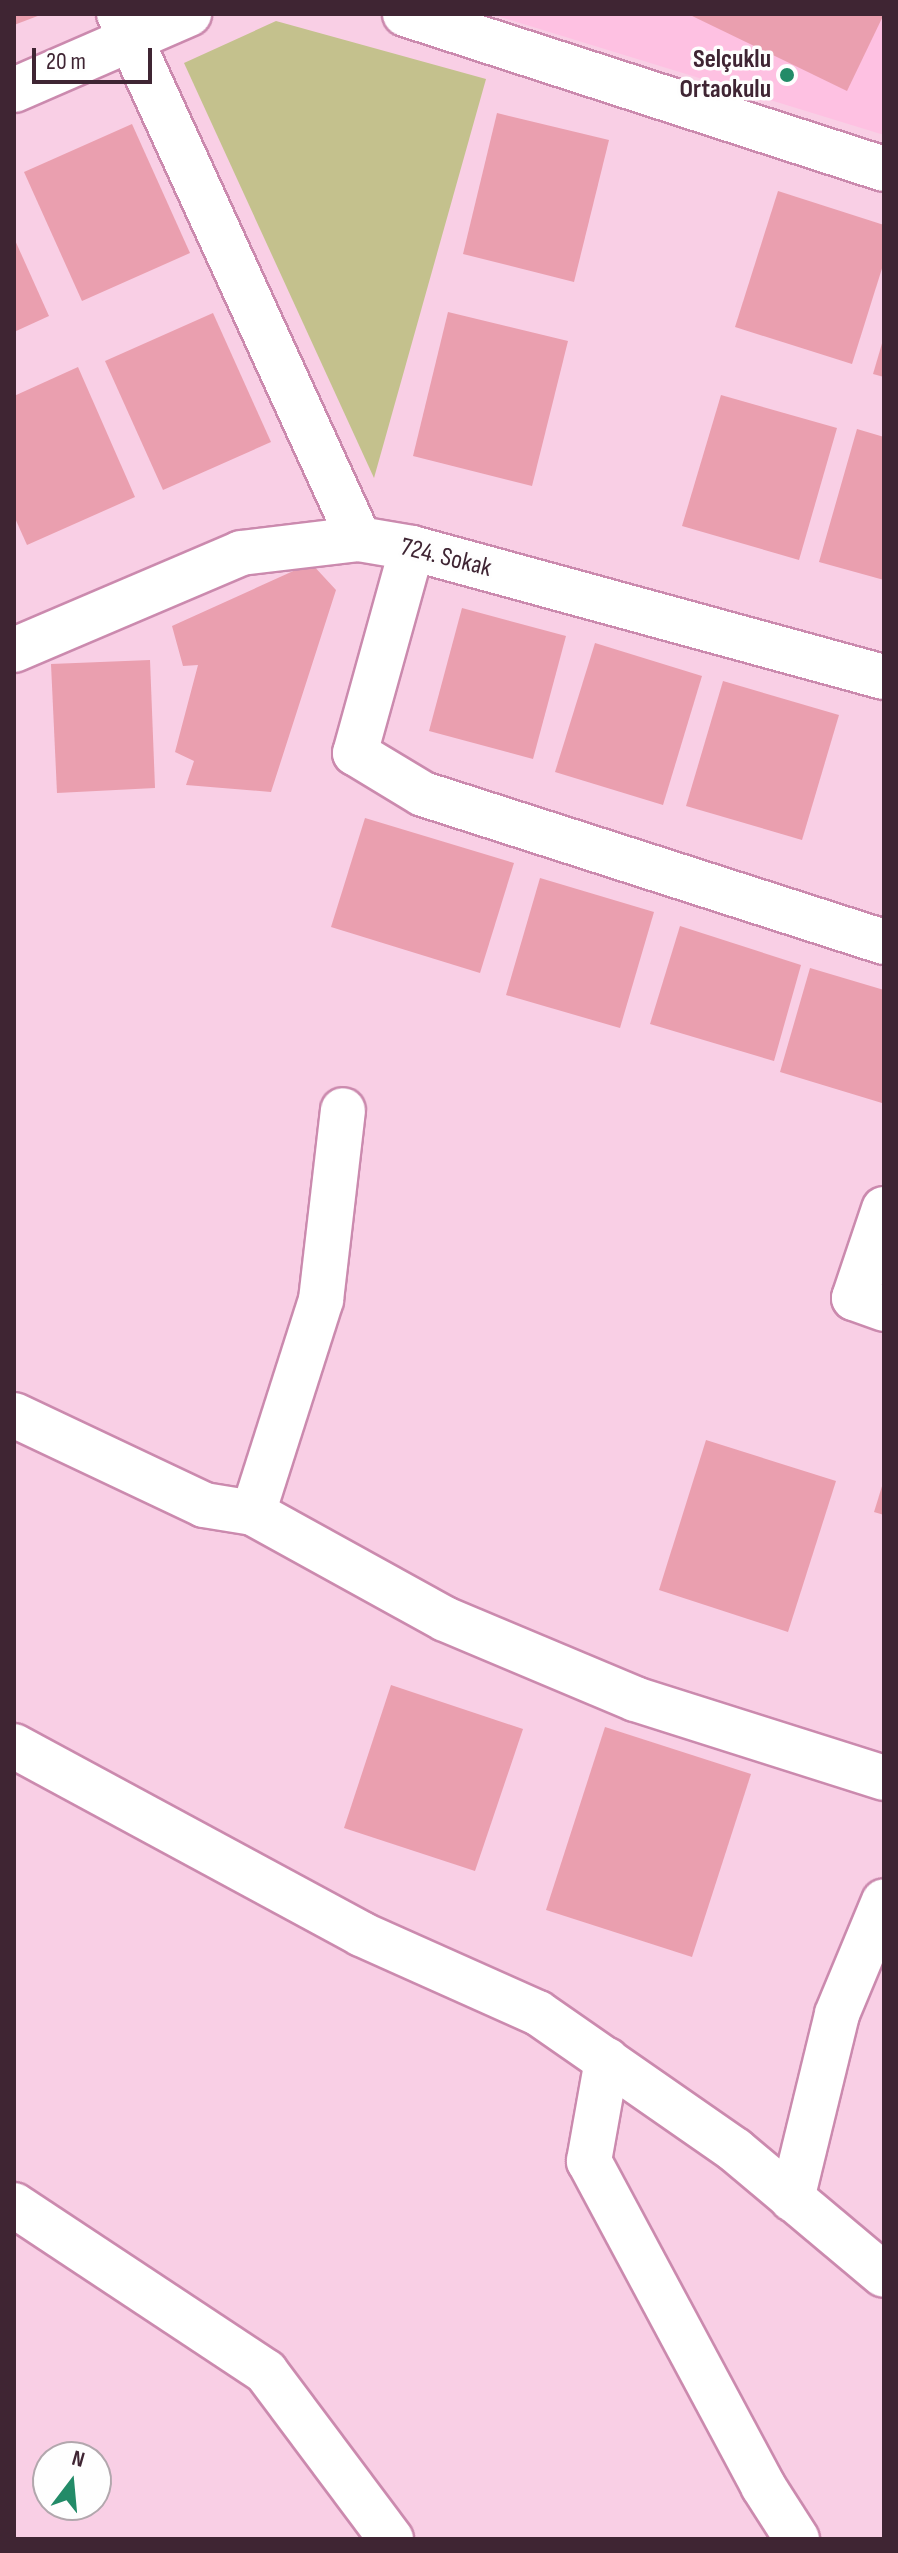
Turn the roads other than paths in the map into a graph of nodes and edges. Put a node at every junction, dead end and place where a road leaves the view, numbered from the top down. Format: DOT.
graph roads {
  1 [pos="189,14"];
  2 [pos="405,14"];
  3 [pos="124,26"];
  4 [pos="14,90"];
  5 [pos="884,169"];
  6 [pos="359,539"];
  7 [pos="412,548"];
  8 [pos="14,650"];
  9 [pos="884,677"];
  10 [pos="884,942"];
  11 [pos="343,1110"];
  12 [pos="884,1209"];
  13 [pos="884,1309"];
  14 [pos="14,1415"];
  15 [pos="253,1513"];
  16 [pos="14,1746"];
  17 [pos="884,1778"];
  18 [pos="884,1901"];
  19 [pos="607,2060"];
  20 [pos="792,2199"];
  21 [pos="14,2205"];
  22 [pos="884,2275"];
  23 [pos="391,2539"];
  24 [pos="797,2539"];
  1 -- 3 [label="street"];
  2 -- 5 [label="street"];
  3 -- 4 [label="street"];
  3 -- 6 [label="street"];
  6 -- 7 [label="street, 724. Sokak"];
  6 -- 8 [label="street, 724. Sokak"];
  7 -- 9 [label="street, 724. Sokak"];
  7 -- 10 [label="street"];
  11 -- 15 [label="street"];
  12 -- 13 [label="street"];
  14 -- 15 [label="street"];
  15 -- 17 [label="street"];
  16 -- 19 [label="street"];
  18 -- 20 [label="street"];
  19 -- 20 [label="street"];
  19 -- 24 [label="street"];
  20 -- 22 [label="street"];
  21 -- 23 [label="street"];
}
